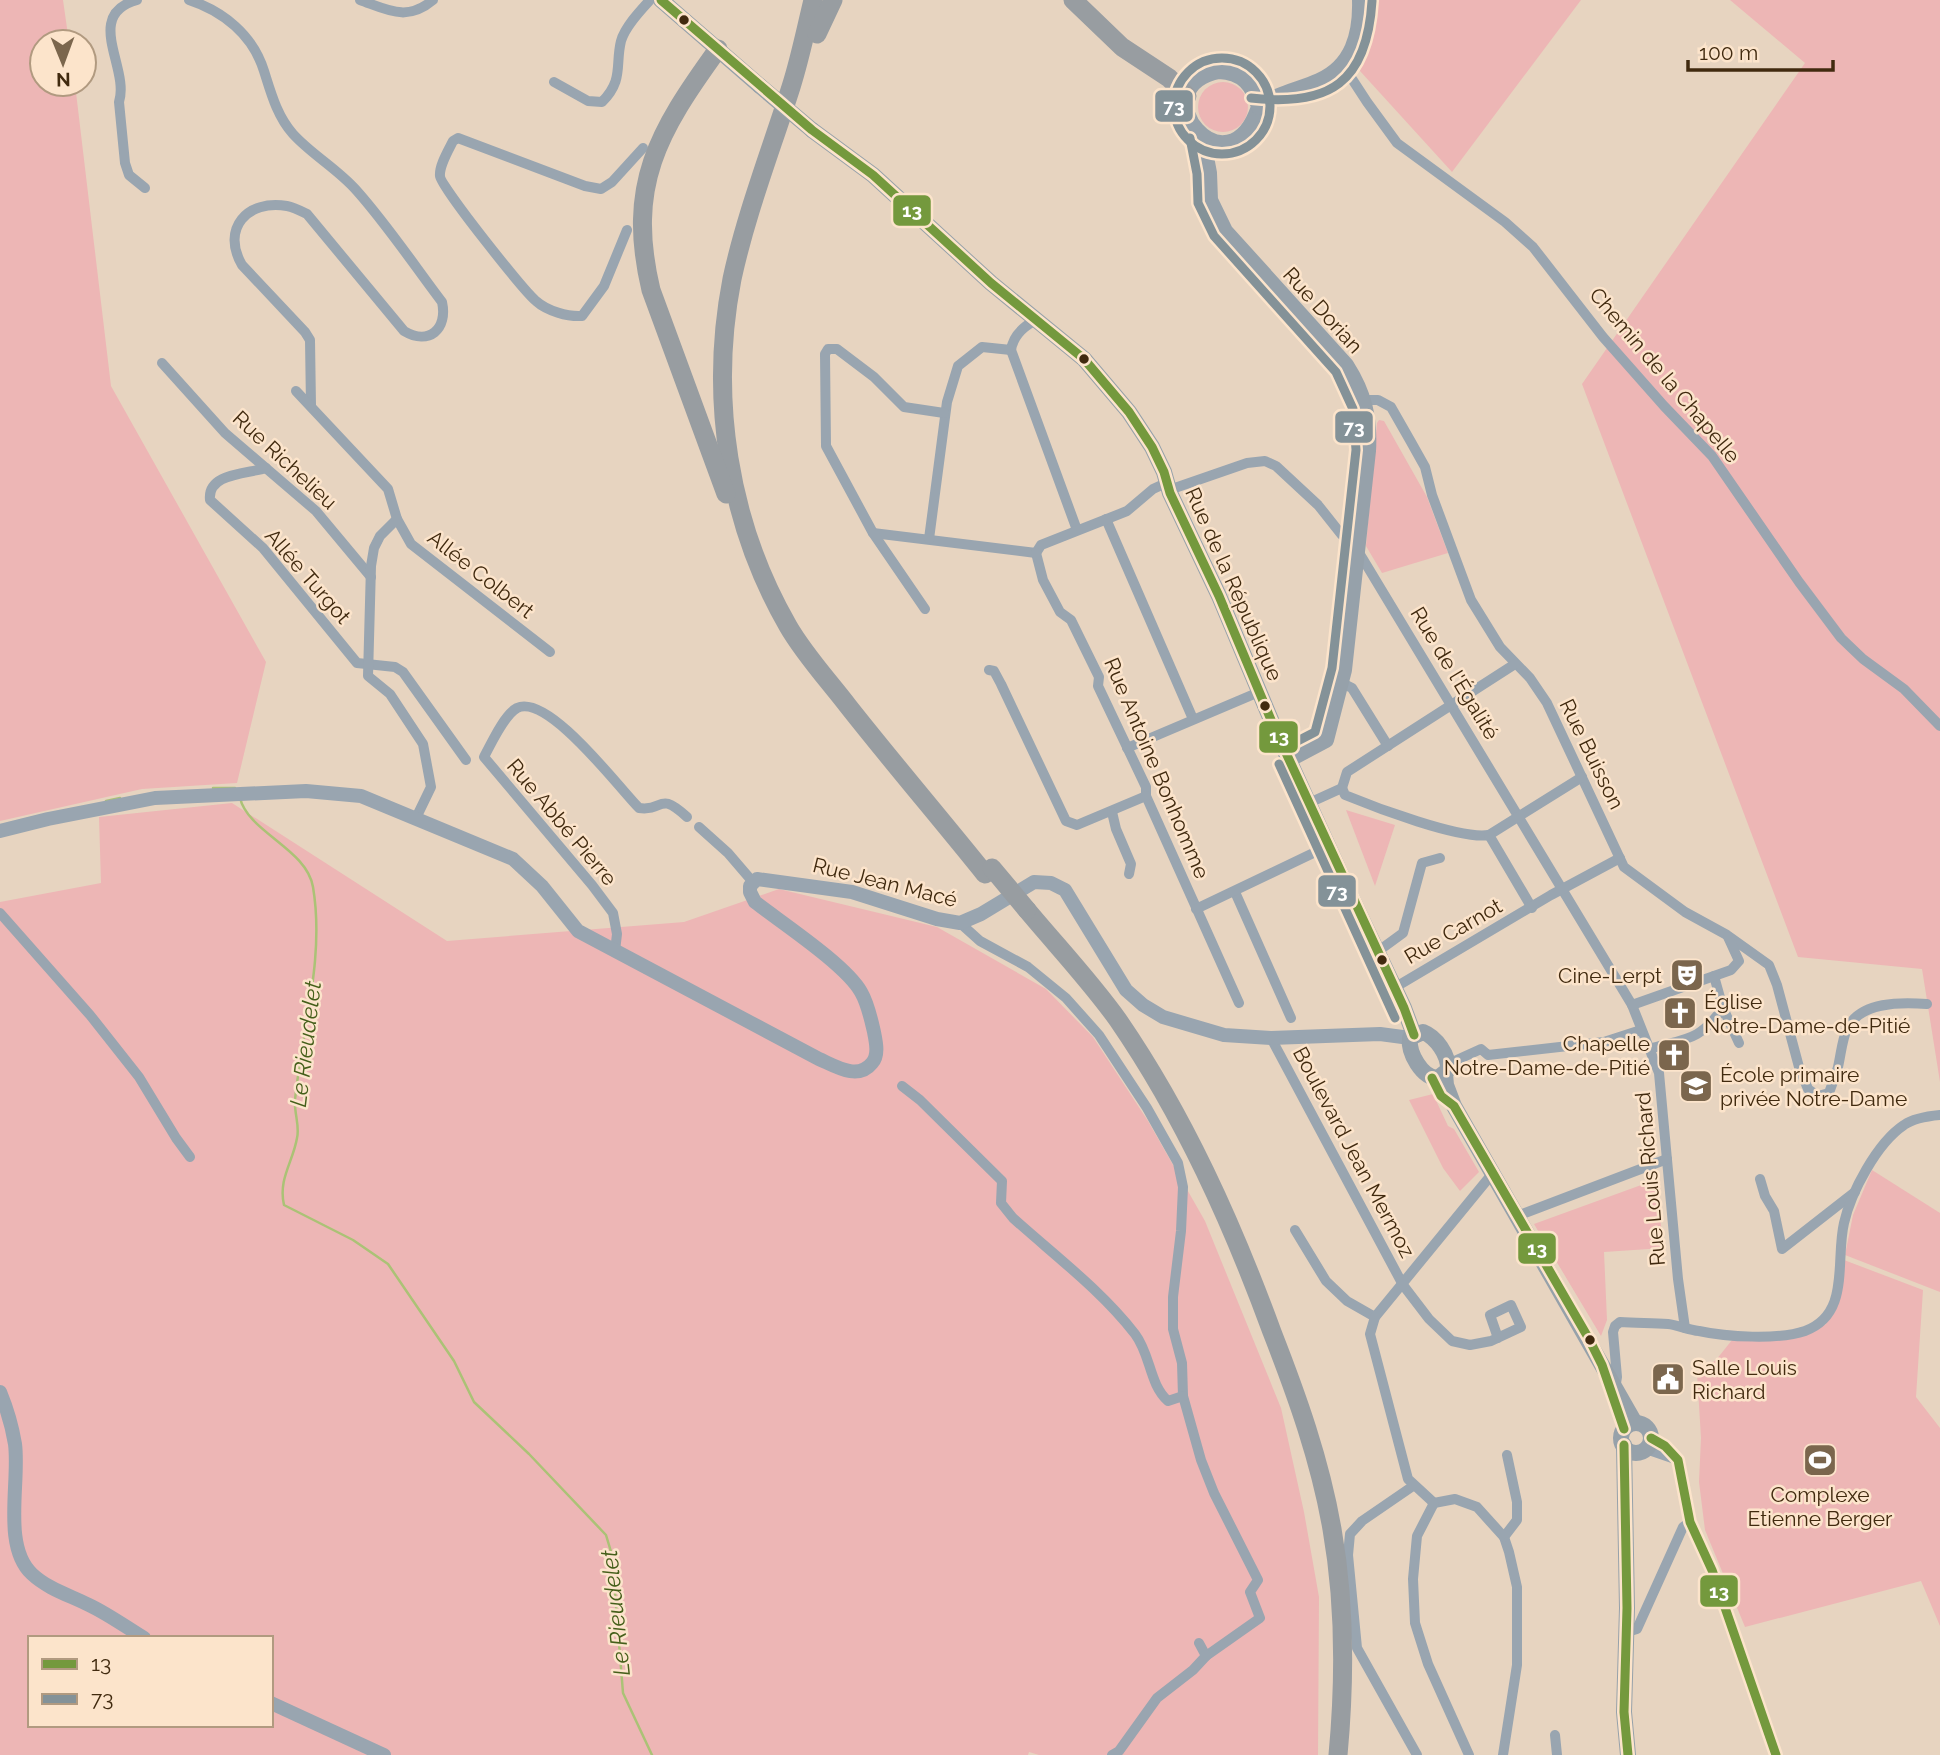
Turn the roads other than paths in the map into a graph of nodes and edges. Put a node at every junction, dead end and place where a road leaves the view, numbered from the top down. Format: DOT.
graph roads {
  1 [pos="137,0"];
  2 [pos="189,0"];
  3 [pos="360,0"];
  4 [pos="433,0"];
  5 [pos="813,0"];
  6 [pos="825,0"];
  7 [pos="833,0"];
  8 [pos="1073,0"];
  9 [pos="1360,0"];
  10 [pos="662,1"];
  11 [pos="817,34"];
  12 [pos="718,49"];
  13 [pos="1341,68"];
  14 [pos="554,82"];
  15 [pos="1252,86"];
  16 [pos="1301,86"];
  17 [pos="1187,96"];
  18 [pos="1259,107"];
  19 [pos="1202,136"];
  20 [pos="1222,142"];
  21 [pos="643,148"];
  22 [pos="1209,173"];
  23 [pos="145,188"];
  24 [pos="627,230"];
  25 [pos="1030,323"];
  26 [pos="1011,350"];
  27 [pos="162,363"];
  28 [pos="296,391"];
  29 [pos="1364,400"];
  30 [pos="311,406"];
  31 [pos="944,412"];
  32 [pos="266,468"];
  33 [pos="1167,486"];
  34 [pos="397,519"];
  35 [pos="1106,519"];
  36 [pos="1077,530"];
  37 [pos="873,533"];
  38 [pos="929,539"];
  39 [pos="1358,551"];
  40 [pos="1036,553"];
  41 [pos="760,572"];
  42 [pos="371,577"];
  43 [pos="925,609"];
  44 [pos="550,652"];
  45 [pos="1516,664"];
  46 [pos="368,665"];
  47 [pos="989,670"];
  48 [pos="1342,683"];
  49 [pos="1259,692"];
  50 [pos="1451,704"];
  51 [pos="1193,719"];
  52 [pos="1940,726"];
  53 [pos="1388,746"];
  54 [pos="1127,748"];
  55 [pos="1290,759"];
  56 [pos="466,760"];
  57 [pos="1582,777"];
  58 [pos="1343,791"];
  59 [pos="1146,796"];
  60 [pos="1309,803"];
  61 [pos="1112,812"];
  62 [pos="687,817"];
  63 [pos="416,818"];
  64 [pos="1520,818"];
  65 [pos="699,827"];
  66 [pos="0,831"];
  67 [pos="1489,835"];
  68 [pos="1328,846"];
  69 [pos="1440,858"];
  70 [pos="1620,858"];
  71 [pos="989,871"];
  72 [pos="1129,874"];
  73 [pos="752,881"];
  74 [pos="1561,889"];
  75 [pos="1235,891"];
  76 [pos="1532,908"];
  77 [pos="1196,909"];
  78 [pos="0,913"];
  79 [pos="1023,913"];
  80 [pos="960,923"];
  81 [pos="1727,935"];
  82 [pos="615,951"];
  83 [pos="1377,952"];
  84 [pos="1714,976"];
  85 [pos="1394,988"];
  86 [pos="1239,1003"];
  87 [pos="1927,1004"];
  88 [pos="1632,1005"];
  89 [pos="1723,1007"];
  90 [pos="1291,1018"];
  91 [pos="1641,1030"];
  92 [pos="1271,1038"];
  93 [pos="1414,1039"];
  94 [pos="1740,1043"];
  95 [pos="1649,1049"];
  96 [pos="1442,1072"];
  97 [pos="902,1086"];
  98 [pos="1939,1115"];
  99 [pos="190,1157"];
  100 [pos="1667,1159"];
  101 [pos="1492,1174"];
  102 [pos="1760,1179"];
  103 [pos="1857,1191"];
  104 [pos="1517,1216"];
  105 [pos="1295,1230"];
  106 [pos="1403,1285"];
  107 [pos="1375,1317"];
  108 [pos="1685,1328"];
  109 [pos="1498,1338"];
  110 [pos="1602,1365"];
  111 [pos="1615,1389"];
  112 [pos="0,1392"];
  113 [pos="1183,1396"];
  114 [pos="1628,1432"];
  115 [pos="1646,1446"];
  116 [pos="1507,1455"];
  117 [pos="1625,1468"];
  118 [pos="1413,1486"];
  119 [pos="1434,1503"];
  120 [pos="1690,1522"];
  121 [pos="1504,1537"];
  122 [pos="1627,1632"];
  123 [pos="141,1636"];
  124 [pos="1199,1643"];
  125 [pos="1206,1656"];
  126 [pos="273,1704"];
  127 [pos="1555,1735"];
  128 [pos="384,1755"];
  129 [pos="1112,1755"];
  130 [pos="1328,1755"];
  131 [pos="1338,1755"];
  132 [pos="1417,1755"];
  133 [pos="1469,1755"];
  134 [pos="1503,1755"];
  135 [pos="1557,1755"];
  136 [pos="1628,1755"];
  137 [pos="1776,1755"];
  1 -- 23 [label="street"];
  2 -- 30 [label="street"];
  3 -- 4 [label="street"];
  5 -- 41 [label="highway"];
  6 -- 11 [label="highway"];
  7 -- 11 [label="highway"];
  8 -- 17 [label="highway"];
  9 -- 13 [label="main road"];
  10 -- 12 [label="main road, Rue de la République"];
  10 -- 14 [label="street"];
  11 -- 71 [label="highway"];
  12 -- 25 [label="main road, Rue de la République, bridge"];
  12 -- 41 [label="highway"];
  13 -- 16 [label="main road"];
  13 -- 52 [label="street, Chemin de la Chapelle"];
  15 -- 16 [label="main road"];
  15 -- 17 [label="main road"];
  15 -- 18 [label="main road"];
  16 -- 18 [label="main road"];
  17 -- 19 [label="main road"];
  18 -- 20 [label="main road"];
  19 -- 20 [label="main road"];
  19 -- 22 [label="main road, Rue Dorian"];
  20 -- 22 [label="main road"];
  21 -- 24 [label="street"];
  22 -- 29 [label="main road, Rue Dorian"];
  25 -- 26 [label="street"];
  25 -- 33 [label="main road, Rue de la République"];
  26 -- 31 [label="street"];
  26 -- 36 [label="street"];
  27 -- 32 [label="street, Rue Richelieu"];
  28 -- 30 [label="street, Allée Colbert"];
  29 -- 39 [label="main road, Rue Dorian"];
  29 -- 45 [label="street, Rue Buisson"];
  30 -- 34 [label="street, Allée Colbert"];
  31 -- 37 [label="street"];
  31 -- 38 [label="street"];
  32 -- 42 [label="street, Rue Richelieu"];
  32 -- 46 [label="street, Allée Turgot"];
  33 -- 35 [label="street"];
  33 -- 39 [label="street, Rue de l'Égalité"];
  33 -- 49 [label="main road, Rue de la République"];
  34 -- 42 [label="street"];
  34 -- 44 [label="street, Allée Colbert"];
  35 -- 36 [label="street"];
  35 -- 51 [label="street"];
  36 -- 40 [label="street"];
  37 -- 38 [label="street"];
  37 -- 43 [label="street"];
  38 -- 40 [label="street"];
  39 -- 48 [label="main road, Rue Dorian"];
  39 -- 50 [label="street, Rue de l'Égalité"];
  40 -- 54 [label="street, Rue Antoine Bonhomme"];
  41 -- 71 [label="highway"];
  42 -- 46 [label="street"];
  45 -- 50 [label="street"];
  45 -- 57 [label="street, Rue Buisson"];
  46 -- 56 [label="street"];
  46 -- 63 [label="street"];
  47 -- 61 [label="street"];
  48 -- 53 [label="street"];
  48 -- 55 [label="main road, Rue Dorian"];
  49 -- 51 [label="street"];
  49 -- 55 [label="main road, Rue de la République"];
  50 -- 53 [label="street"];
  50 -- 64 [label="street, Rue de l'Égalité"];
  51 -- 54 [label="street"];
  53 -- 58 [label="street"];
  54 -- 59 [label="street, Rue Antoine Bonhomme"];
  55 -- 60 [label="main road, Rue de la République"];
  57 -- 64 [label="street"];
  57 -- 70 [label="street, Rue Buisson"];
  58 -- 60 [label="street"];
  58 -- 67 [label="street"];
  59 -- 61 [label="street"];
  59 -- 77 [label="street, Rue Antoine Bonhomme"];
  60 -- 68 [label="main road, Rue de la République"];
  61 -- 72 [label="street"];
  62 -- 82 [label="street, Rue Abbé Pierre"];
  63 -- 66 [label="street"];
  63 -- 82 [label="street"];
  64 -- 67 [label="street"];
  64 -- 74 [label="street, Rue de l'Égalité"];
  65 -- 73 [label="street"];
  67 -- 76 [label="street"];
  68 -- 75 [label="street"];
  68 -- 83 [label="main road, Rue de la République"];
  69 -- 83 [label="street"];
  70 -- 74 [label="street, Rue Carnot"];
  70 -- 81 [label="street, Rue Buisson"];
  71 -- 79 [label="highway, bridge"];
  73 -- 80 [label="street, Rue Jean Macé"];
  73 -- 82 [label="street"];
  74 -- 76 [label="street, Rue Carnot"];
  74 -- 88 [label="street, Rue Louis Richard"];
  75 -- 77 [label="street"];
  75 -- 90 [label="street"];
  76 -- 85 [label="street, Rue Carnot"];
  77 -- 86 [label="street, Rue Antoine Bonhomme"];
  78 -- 99 [label="street"];
  79 -- 130 [label="highway"];
  79 -- 131 [label="highway"];
  80 -- 92 [label="street, Rue Jean Macé"];
  80 -- 113 [label="street"];
  81 -- 84 [label="street"];
  81 -- 87 [label="street, Rue Buisson"];
  83 -- 85 [label="main road, Rue de la République"];
  84 -- 88 [label="street"];
  84 -- 89 [label="street"];
  85 -- 93 [label="main road, Rue de la République"];
  88 -- 91 [label="street, Rue Louis Richard"];
  89 -- 94 [label="street"];
  89 -- 95 [label="street"];
  91 -- 95 [label="street, Rue Louis Richard"];
  91 -- 96 [label="street"];
  92 -- 93 [label="street, Rue Jean Macé"];
  92 -- 106 [label="street, Boulevard Jean Mermoz"];
  93 -- 96 [label="main road"];
  93 -- 96 [label="main road"];
  95 -- 100 [label="street, Rue Louis Richard"];
  96 -- 101 [label="main road"];
  97 -- 113 [label="street"];
  98 -- 103 [label="street"];
  100 -- 104 [label="street"];
  100 -- 108 [label="street, Rue Louis Richard"];
  101 -- 104 [label="main road"];
  101 -- 106 [label="street"];
  102 -- 103 [label="street"];
  103 -- 108 [label="street"];
  104 -- 110 [label="main road"];
  105 -- 107 [label="street"];
  106 -- 107 [label="street"];
  106 -- 109 [label="street, Boulevard Jean Mermoz"];
  107 -- 118 [label="street"];
  108 -- 111 [label="street"];
  110 -- 111 [label="main road"];
  110 -- 114 [label="main road"];
  111 -- 114 [label="main road"];
  112 -- 123 [label="street"];
  113 -- 125 [label="street"];
  114 -- 115 [label="main road"];
  114 -- 115 [label="main road"];
  114 -- 117 [label="main road"];
  115 -- 117 [label="main road"];
  115 -- 120 [label="street"];
  116 -- 121 [label="street"];
  117 -- 122 [label="main road"];
  118 -- 119 [label="street"];
  118 -- 132 [label="street"];
  119 -- 121 [label="street"];
  119 -- 133 [label="street"];
  120 -- 122 [label="street"];
  120 -- 137 [label="street"];
  121 -- 134 [label="street"];
  122 -- 136 [label="main road"];
  124 -- 125 [label="street"];
  125 -- 129 [label="street"];
  126 -- 128 [label="street"];
  127 -- 135 [label="street"];
}
